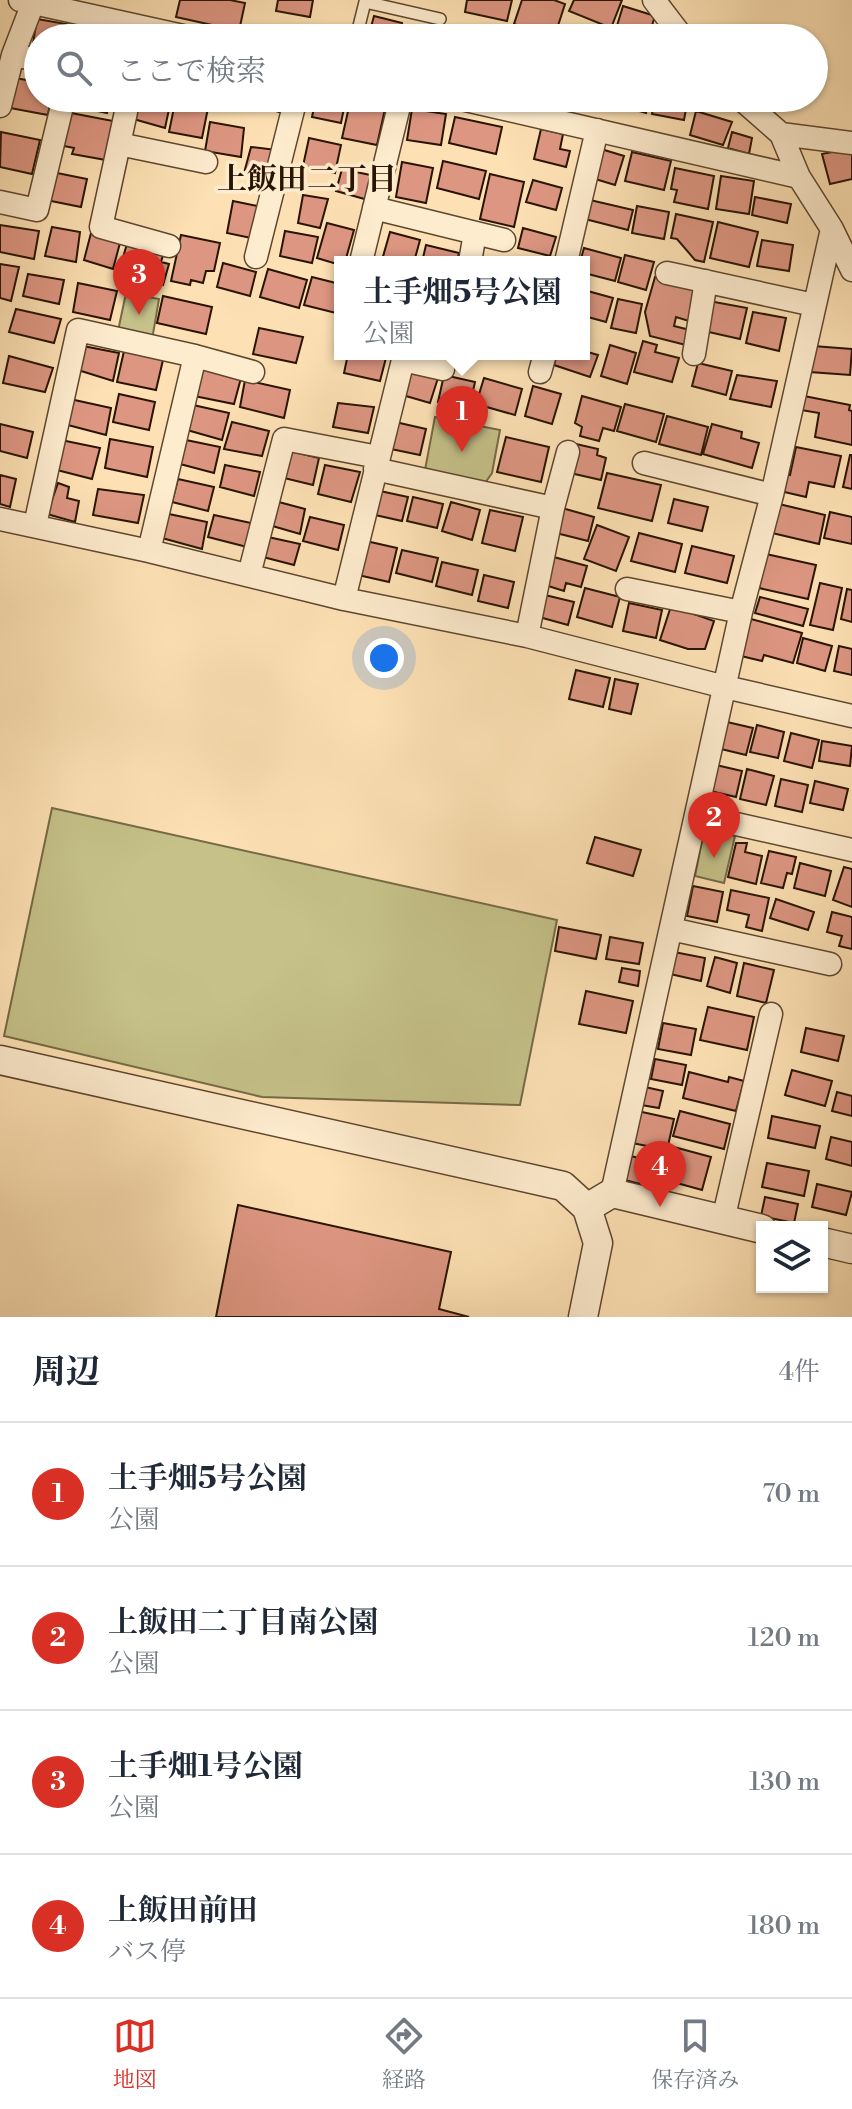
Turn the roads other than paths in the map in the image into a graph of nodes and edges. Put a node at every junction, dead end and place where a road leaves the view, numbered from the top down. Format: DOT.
graph roads {
  1 [pos="654,0"];
  2 [pos="28,1"];
  3 [pos="440,19"];
  4 [pos="111,24"];
  5 [pos="360,24"];
  6 [pos="672,24"];
  7 [pos="13,55"];
  8 [pos="24,57"];
  9 [pos="0,106"];
  10 [pos="61,112"];
  11 [pos="126,112"];
  12 [pos="292,112"];
  13 [pos="398,112"];
  14 [pos="518,112"];
  15 [pos="756,112"];
  16 [pos="597,130"];
  17 [pos="781,134"];
  18 [pos="852,143"];
  19 [pos="119,144"];
  20 [pos="206,162"];
  21 [pos="799,177"];
  22 [pos="0,202"];
  23 [pos="374,208"];
  24 [pos="832,229"];
  25 [pos="475,233"];
  26 [pos="504,240"];
  27 [pos="169,246"];
  28 [pos="362,256"];
  29 [pos="471,256"];
  30 [pos="567,256"];
  31 [pos="256,257"];
  32 [pos="852,270"];
  33 [pos="667,273"];
  34 [pos="706,281"];
  35 [pos="814,305"];
  36 [pos="694,354"];
  37 [pos="195,356"];
  38 [pos="443,369"];
  39 [pos="253,372"];
  40 [pos="568,452"];
  41 [pos="377,463"];
  42 [pos="644,463"];
  43 [pos="772,495"];
  44 [pos="553,508"];
  45 [pos="0,519"];
  46 [pos="35,525"];
  47 [pos="149,551"];
  48 [pos="249,575"];
  49 [pos="627,589"];
  50 [pos="344,599"];
  51 [pos="741,612"];
  52 [pos="527,636"];
  53 [pos="725,687"];
  54 [pos="852,716"];
  55 [pos="696,815"];
  56 [pos="852,850"];
  57 [pos="671,929"];
  58 [pos="830,964"];
  59 [pos="771,1014"];
  60 [pos="0,1060"];
  61 [pos="612,1193"];
  62 [pos="587,1208"];
  63 [pos="723,1220"];
  64 [pos="756,1228"];
  65 [pos="828,1243"];
  66 [pos="851,1246"];
  67 [pos="583,1317"];
  1 -- 6 [label="street"];
  2 -- 4 [label="street"];
  2 -- 7 [label="street"];
  3 -- 5 [label="lane"];
  7 -- 8 [label="street"];
  7 -- 9 [label="street"];
  10 -- 22 [label="street"];
  11 -- 19 [label="street"];
  12 -- 31 [label="street"];
  13 -- 23 [label="street"];
  14 -- 16 [label="street"];
  15 -- 17 [label="street"];
  16 -- 21 [label="street"];
  16 -- 30 [label="street"];
  17 -- 18 [label="street"];
  17 -- 21 [label="street"];
  19 -- 20 [label="street"];
  19 -- 27 [label="street"];
  21 -- 24 [label="street"];
  23 -- 25 [label="street"];
  23 -- 28 [label="street"];
  24 -- 32 [label="street"];
  24 -- 35 [label="street"];
  25 -- 26 [label="street"];
  25 -- 29 [label="street"];
  33 -- 34 [label="street"];
  34 -- 35 [label="street"];
  34 -- 36 [label="street"];
  35 -- 43 [label="street"];
  37 -- 39 [label="street"];
  37 -- 46 [label="street"];
  37 -- 47 [label="street"];
  38 -- 41 [label="street"];
  40 -- 44 [label="street"];
  41 -- 44 [label="street"];
  41 -- 48 [label="street"];
  41 -- 50 [label="street"];
  42 -- 43 [label="street"];
  43 -- 51 [label="street"];
  44 -- 52 [label="street"];
  45 -- 46 [label="street"];
  46 -- 47 [label="street"];
  47 -- 48 [label="street"];
  48 -- 50 [label="street"];
  49 -- 51 [label="street"];
  50 -- 52 [label="street"];
  51 -- 53 [label="street"];
  52 -- 53 [label="street"];
  53 -- 54 [label="street"];
  53 -- 55 [label="street"];
  55 -- 56 [label="street"];
  55 -- 57 [label="street"];
  57 -- 58 [label="street"];
  57 -- 61 [label="street"];
  59 -- 63 [label="street"];
  60 -- 62 [label="street"];
  61 -- 62 [label="street"];
  61 -- 63 [label="street"];
  62 -- 67 [label="street"];
  63 -- 64 [label="street"];
  65 -- 66 [label="street"];
}
